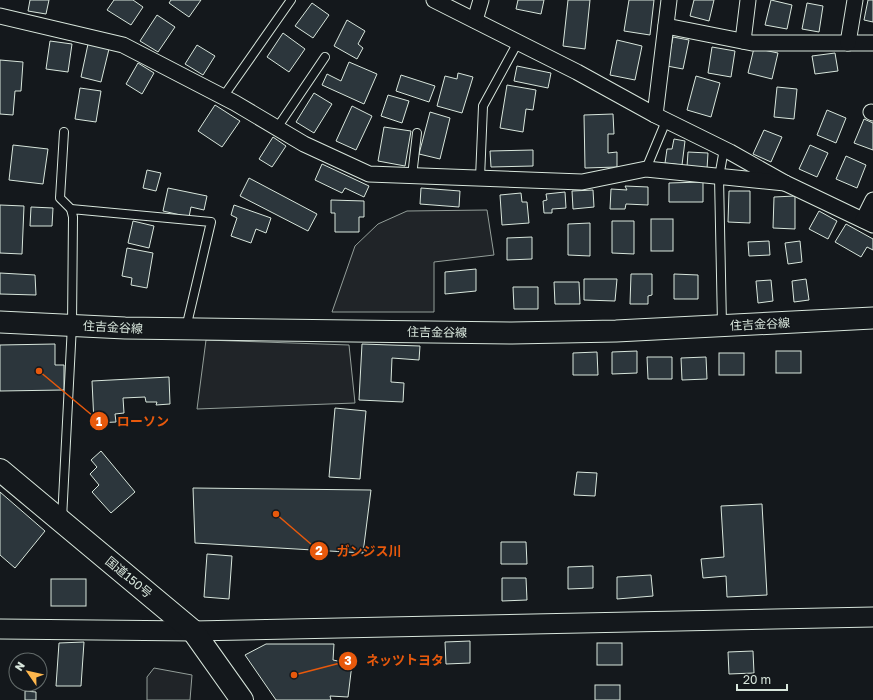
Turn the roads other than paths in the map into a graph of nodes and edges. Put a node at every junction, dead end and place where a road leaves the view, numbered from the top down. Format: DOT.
graph roads {
  1 [pos="291,0"];
  2 [pos="434,0"];
  3 [pos="481,0"];
  4 [pos="669,0"];
  5 [pos="748,0"];
  6 [pos="854,0"];
  7 [pos="0,16"];
  8 [pos="475,20"];
  9 [pos="666,26"];
  10 [pos="743,41"];
  11 [pos="518,42"];
  12 [pos="848,43"];
  13 [pos="873,43"];
  14 [pos="325,57"];
  15 [pos="223,97"];
  16 [pos="661,118"];
  17 [pos="277,128"];
  18 [pos="64,132"];
  19 [pos="417,133"];
  20 [pos="724,149"];
  21 [pos="646,169"];
  22 [pos="412,176"];
  23 [pos="719,177"];
  24 [pos="480,178"];
  25 [pos="785,183"];
  26 [pos="873,200"];
  27 [pos="71,209"];
  28 [pos="868,222"];
  29 [pos="873,318"];
  30 [pos="0,322"];
  31 [pos="72,325"];
  32 [pos="722,326"];
  33 [pos="186,329"];
  34 [pos="0,470"];
  35 [pos="62,522"];
  36 [pos="873,617"];
  37 [pos="0,629"];
  38 [pos="193,631"];
  39 [pos="242,700"];
  1 -- 15 [label="lane"];
  2 -- 8 [label="street"];
  3 -- 8 [label="street"];
  4 -- 9 [label="street"];
  5 -- 10 [label="street"];
  6 -- 12 [label="street"];
  7 -- 15 [label="street"];
  8 -- 11 [label="street"];
  9 -- 10 [label="street"];
  9 -- 16 [label="street"];
  10 -- 12 [label="street"];
  11 -- 16 [label="street"];
  11 -- 24 [label="lane"];
  12 -- 13 [label="street"];
  14 -- 17 [label="lane"];
  15 -- 17 [label="street"];
  16 -- 20 [label="street"];
  16 -- 21 [label="lane"];
  17 -- 22 [label="street"];
  18 -- 27 [label="lane"];
  19 -- 22 [label="lane"];
  20 -- 23 [label="lane"];
  20 -- 25 [label="street"];
  21 -- 23 [label="street"];
  21 -- 24 [label="street"];
  22 -- 24 [label="street"];
  23 -- 25 [label="street"];
  23 -- 32 [label="lane"];
  25 -- 28 [label="street"];
  26 -- 28 [label="street"];
  27 -- 31 [label="lane"];
  27 -- 33 [label="lane"];
  29 -- 32 [label="main road, 住吉金谷線"];
  30 -- 31 [label="main road, 住吉金谷線"];
  31 -- 33 [label="main road, 住吉金谷線"];
  31 -- 35 [label="lane"];
  32 -- 33 [label="main road, 住吉金谷線"];
  34 -- 35 [label="highway, 国道150号"];
  35 -- 38 [label="highway, 国道150号"];
  36 -- 38 [label="street"];
  37 -- 38 [label="street"];
  38 -- 39 [label="highway, 国道150号"];
}
